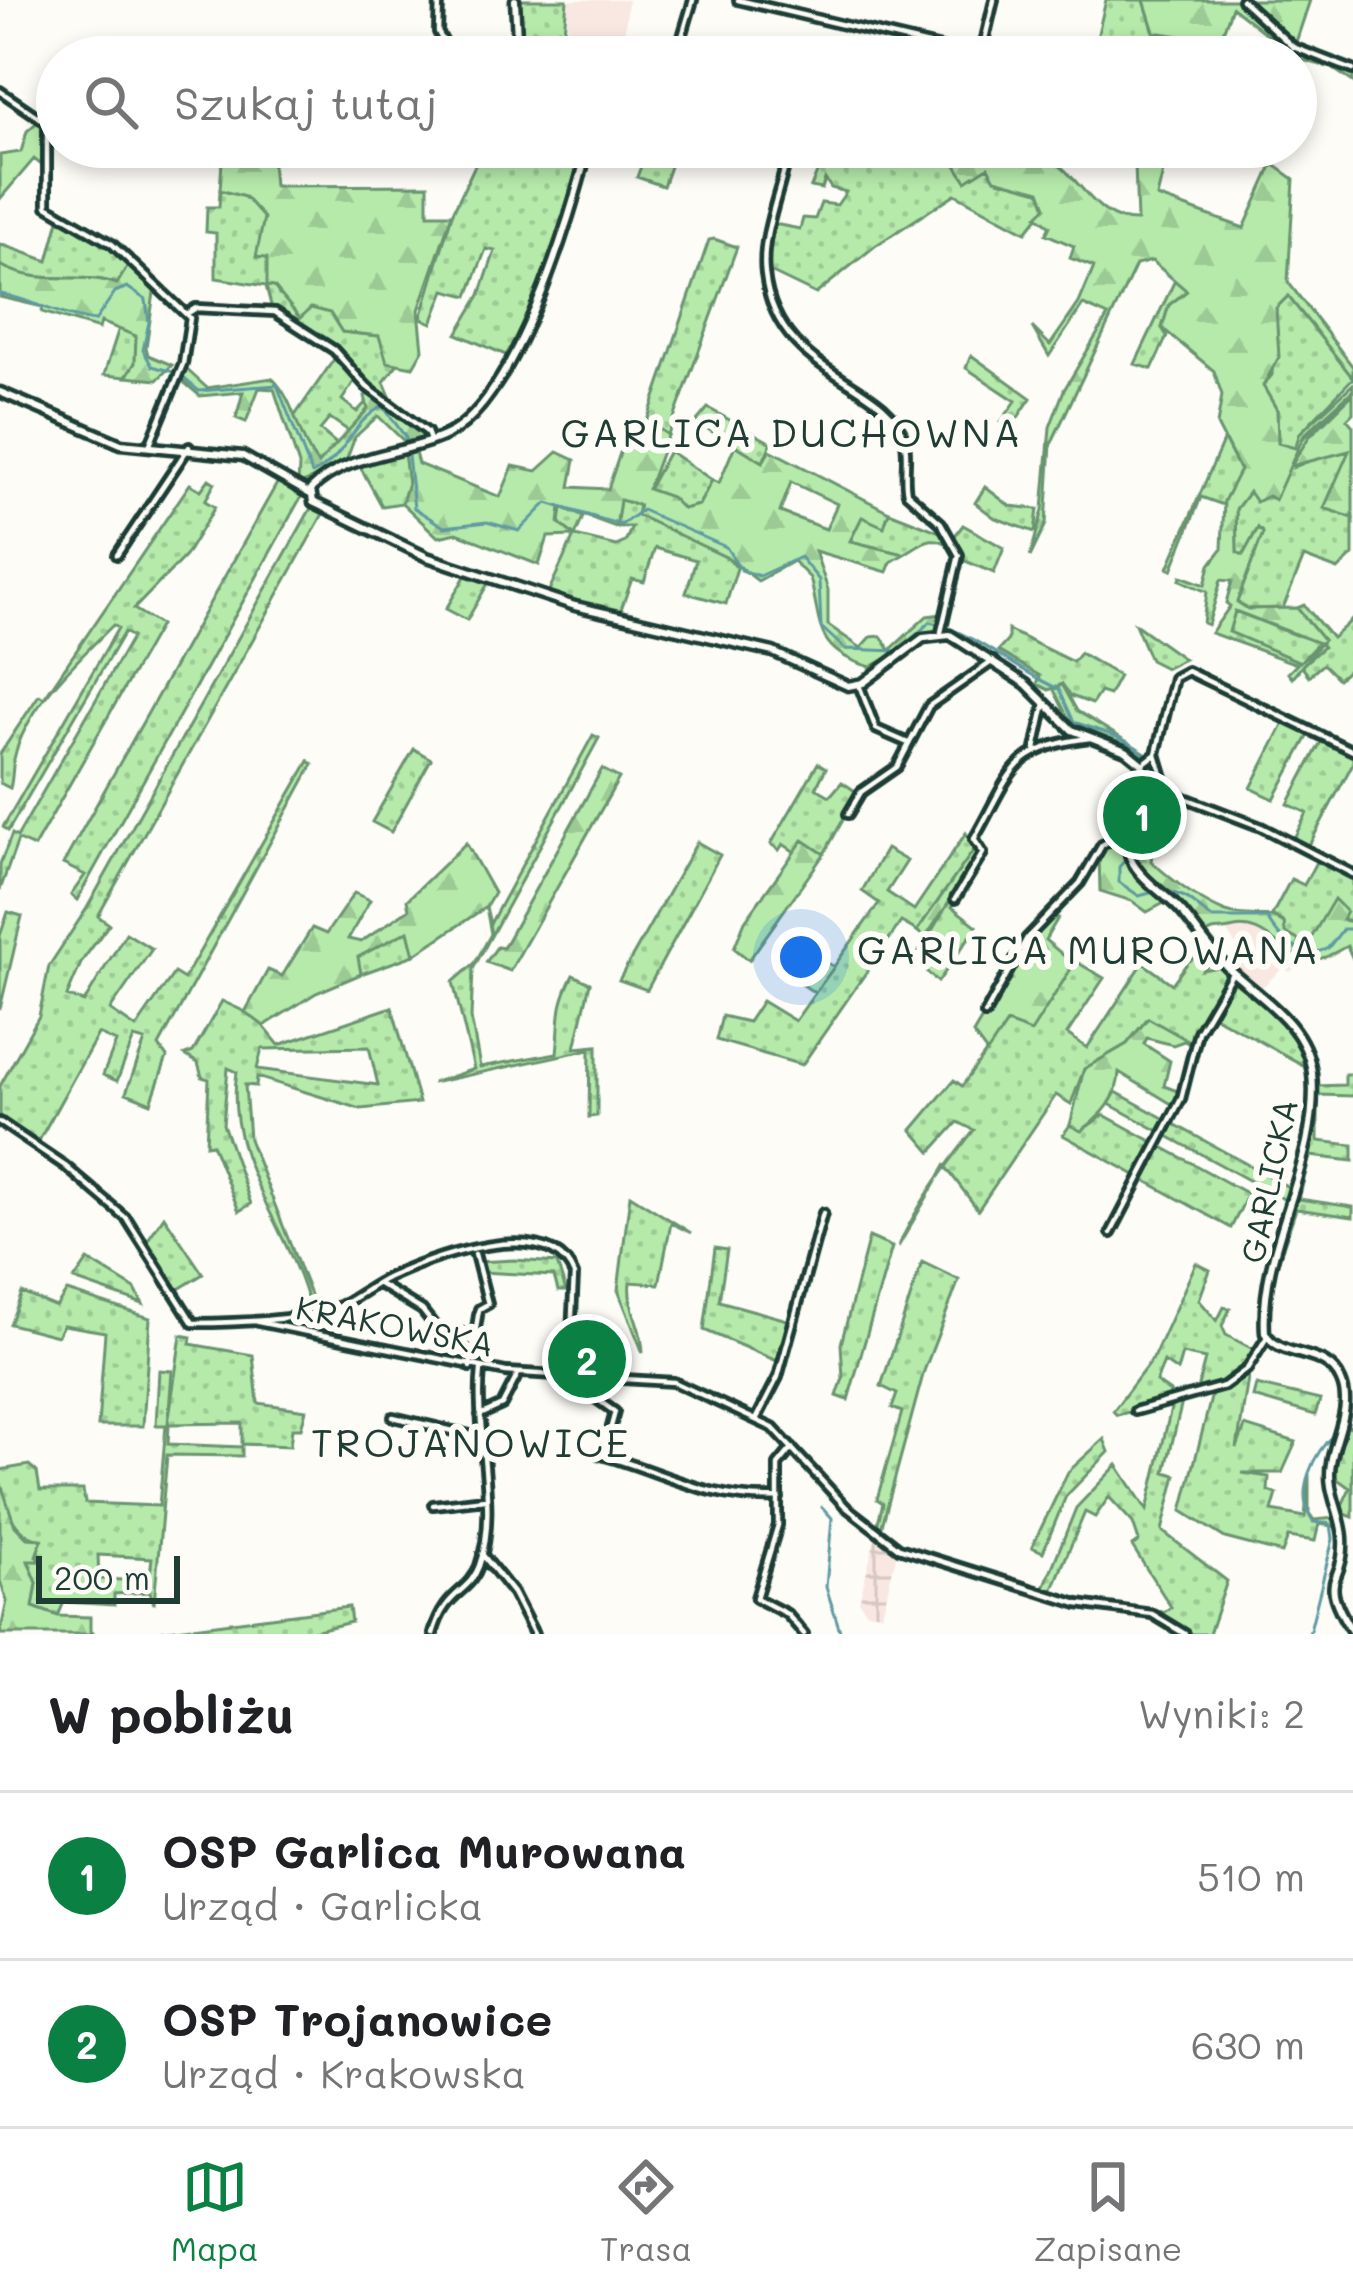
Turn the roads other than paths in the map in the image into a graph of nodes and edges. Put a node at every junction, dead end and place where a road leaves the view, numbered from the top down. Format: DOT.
graph roads {
  1 [pos="439,0"];
  2 [pos="515,0"];
  3 [pos="693,0"];
  4 [pos="738,0"];
  5 [pos="994,0"];
  6 [pos="1242,0"];
  7 [pos="440,36"];
  8 [pos="517,36"];
  9 [pos="682,36"];
  10 [pos="891,36"];
  11 [pos="986,36"];
  12 [pos="1281,36"];
  13 [pos="1317,56"];
  14 [pos="1353,70"];
  15 [pos="0,91"];
  16 [pos="36,116"];
  17 [pos="47,168"];
  18 [pos="582,168"];
  19 [pos="785,168"];
  20 [pos="188,313"];
  21 [pos="0,392"];
  22 [pos="430,440"];
  23 [pos="149,446"];
  24 [pos="189,447"];
  25 [pos="310,494"];
  26 [pos="117,555"];
  27 [pos="942,627"];
  28 [pos="992,657"];
  29 [pos="859,685"];
  30 [pos="1045,703"];
  31 [pos="1090,738"];
  32 [pos="908,743"];
  33 [pos="1035,748"];
  34 [pos="1353,751"];
  35 [pos="1154,755"];
  36 [pos="1144,763"];
  37 [pos="848,814"];
  38 [pos="1128,830"];
  39 [pos="1353,874"];
  40 [pos="955,899"];
  41 [pos="1233,972"];
  42 [pos="985,1014"];
  43 [pos="0,1122"];
  44 [pos="823,1213"];
  45 [pos="1112,1232"];
  46 [pos="475,1252"];
  47 [pos="378,1283"];
  48 [pos="258,1322"];
  49 [pos="1267,1337"];
  50 [pos="472,1342"];
  51 [pos="470,1366"];
  52 [pos="481,1368"];
  53 [pos="518,1374"];
  54 [pos="569,1374"];
  55 [pos="596,1375"];
  56 [pos="1135,1411"];
  57 [pos="479,1415"];
  58 [pos="393,1417"];
  59 [pos="758,1418"];
  60 [pos="609,1434"];
  61 [pos="479,1437"];
  62 [pos="792,1448"];
  63 [pos="598,1454"];
  64 [pos="779,1498"];
  65 [pos="484,1499"];
  66 [pos="433,1505"];
  67 [pos="482,1554"];
  68 [pos="1353,1633"];
  69 [pos="433,1634"];
  70 [pos="534,1634"];
  71 [pos="804,1634"];
  72 [pos="1185,1634"];
  1 -- 7 [label="street"];
  2 -- 8 [label="street"];
  3 -- 9 [label="street"];
  4 -- 10 [label="street"];
  5 -- 11 [label="street"];
  6 -- 12 [label="street"];
  13 -- 14 [label="street"];
  15 -- 16 [label="street"];
  17 -- 20 [label="street"];
  18 -- 22 [label="street"];
  19 -- 27 [label="street"];
  20 -- 22 [label="street"];
  20 -- 23 [label="street"];
  21 -- 23 [label="street"];
  22 -- 25 [label="street"];
  23 -- 24 [label="street"];
  24 -- 25 [label="street"];
  24 -- 26 [label="street"];
  25 -- 29 [label="street"];
  27 -- 28 [label="street"];
  27 -- 29 [label="street"];
  28 -- 30 [label="street"];
  28 -- 32 [label="street"];
  29 -- 32 [label="street"];
  30 -- 31 [label="street"];
  30 -- 33 [label="street"];
  31 -- 33 [label="street"];
  31 -- 36 [label="street"];
  32 -- 37 [label="street"];
  33 -- 40 [label="street"];
  34 -- 35 [label="street"];
  35 -- 36 [label="street"];
  35 -- 39 [label="street"];
  36 -- 38 [label="street"];
  38 -- 41 [label="street, GARLICKA"];
  38 -- 42 [label="street"];
  41 -- 45 [label="street"];
  41 -- 49 [label="street, GARLICKA"];
  43 -- 48 [label="street"];
  44 -- 59 [label="street"];
  46 -- 47 [label="street"];
  46 -- 50 [label="street"];
  46 -- 54 [label="street"];
  47 -- 48 [label="street"];
  47 -- 50 [label="street"];
  48 -- 51 [label="street, KRAKOWSKA"];
  49 -- 56 [label="street"];
  49 -- 68 [label="street"];
  50 -- 51 [label="street"];
  51 -- 52 [label="street, KRAKOWSKA"];
  52 -- 53 [label="street, KRAKOWSKA"];
  52 -- 57 [label="street"];
  53 -- 54 [label="street, KRAKOWSKA"];
  53 -- 57 [label="street"];
  54 -- 55 [label="street, KRAKOWSKA"];
  55 -- 59 [label="street, KRAKOWSKA"];
  55 -- 60 [label="street"];
  57 -- 61 [label="street"];
  58 -- 61 [label="street"];
  59 -- 62 [label="street, KRAKOWSKA"];
  61 -- 65 [label="street"];
  62 -- 64 [label="street"];
  62 -- 72 [label="street, KRAKOWSKA"];
  63 -- 64 [label="street"];
  64 -- 71 [label="street"];
  65 -- 66 [label="street"];
  65 -- 67 [label="street"];
  67 -- 69 [label="street"];
  67 -- 70 [label="street"];
}
